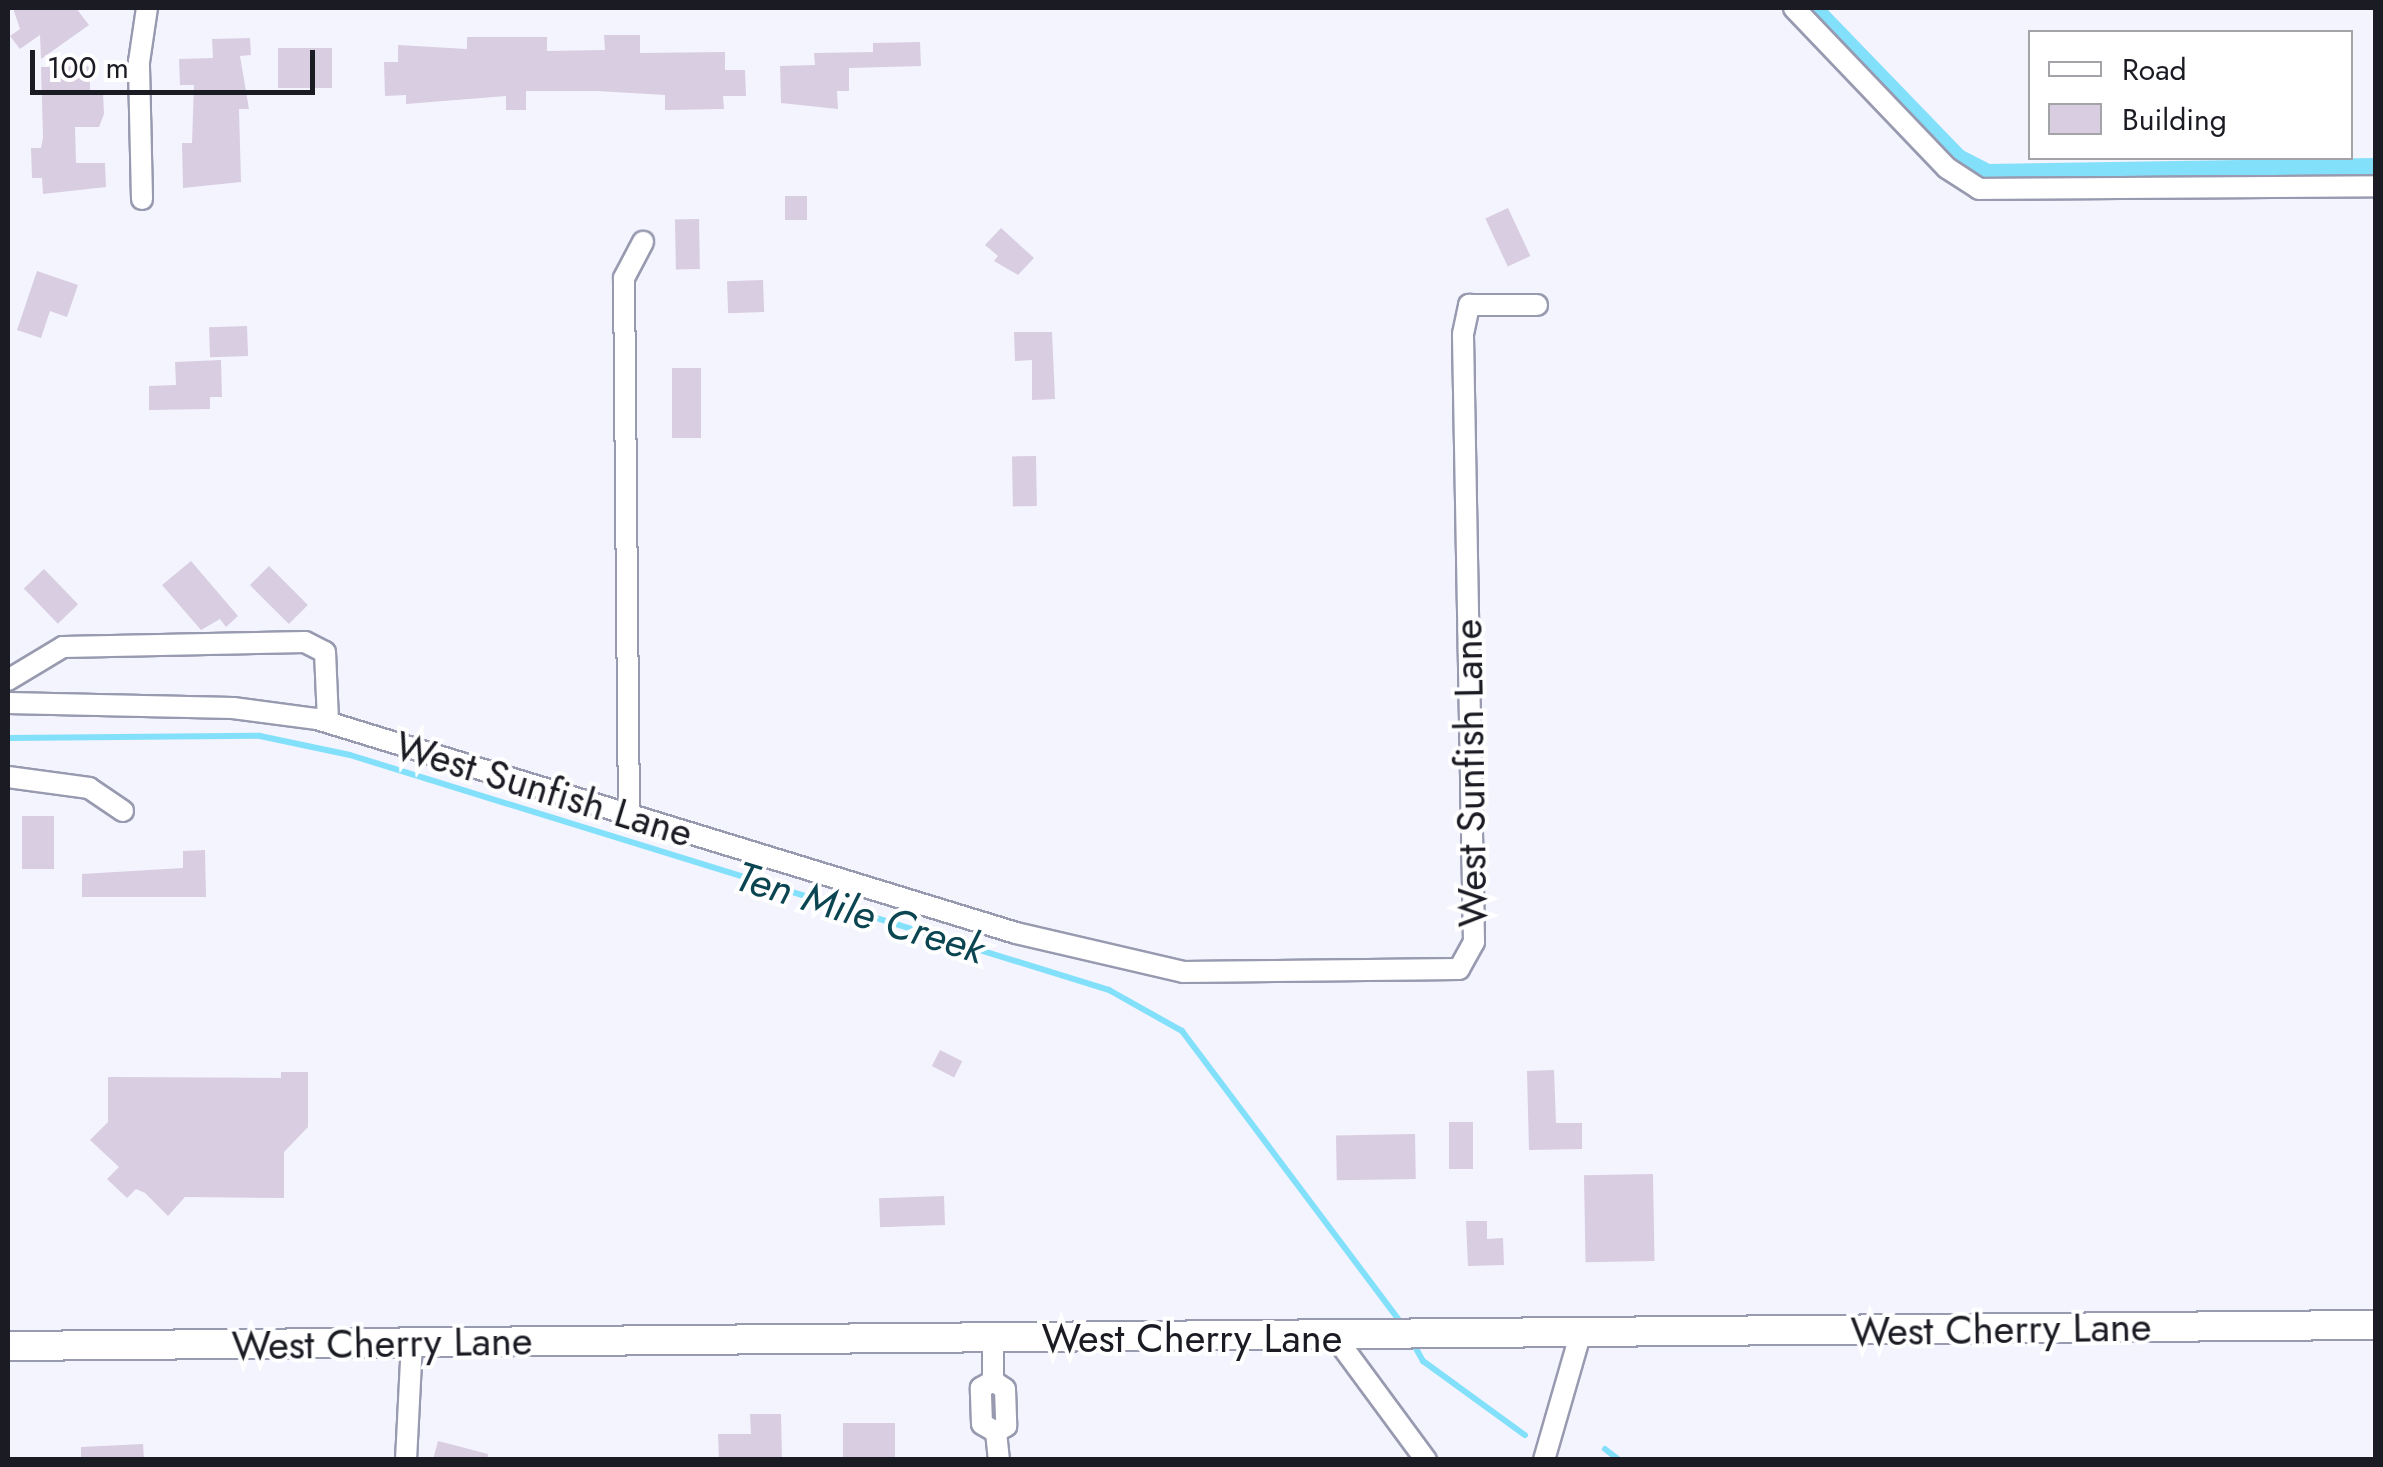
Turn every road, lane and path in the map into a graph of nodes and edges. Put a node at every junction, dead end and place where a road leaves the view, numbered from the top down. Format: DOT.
graph roads {
  1 [pos="147,8"];
  2 [pos="1794,8"];
  3 [pos="2376,186"];
  4 [pos="142,199"];
  5 [pos="643,242"];
  6 [pos="1537,305"];
  7 [pos="8,680"];
  8 [pos="8,703"];
  9 [pos="328,722"];
  10 [pos="8,777"];
  11 [pos="123,811"];
  12 [pos="629,817"];
  13 [pos="2376,1325"];
  14 [pos="1580,1335"];
  15 [pos="993,1338"];
  16 [pos="1336,1338"];
  17 [pos="412,1342"];
  18 [pos="8,1346"];
  19 [pos="406,1460"];
  20 [pos="999,1460"];
  21 [pos="1426,1460"];
  22 [pos="1544,1460"];
  1 -- 4 [label="street"];
  2 -- 3 [label="street"];
  5 -- 12 [label="street"];
  6 -- 12 [label="street, West Sunfish Lane"];
  7 -- 9 [label="street"];
  8 -- 9 [label="street, West Sunfish Lane"];
  9 -- 12 [label="street, West Sunfish Lane"];
  10 -- 11 [label="street"];
  13 -- 14 [label="main road, West Cherry Lane"];
  14 -- 16 [label="main road, West Cherry Lane"];
  14 -- 22 [label="street"];
  15 -- 16 [label="main road, West Cherry Lane"];
  15 -- 17 [label="main road, West Cherry Lane"];
  15 -- 20 [label="street"];
  16 -- 21 [label="street"];
  17 -- 18 [label="main road, West Cherry Lane"];
  17 -- 19 [label="street"];
}
